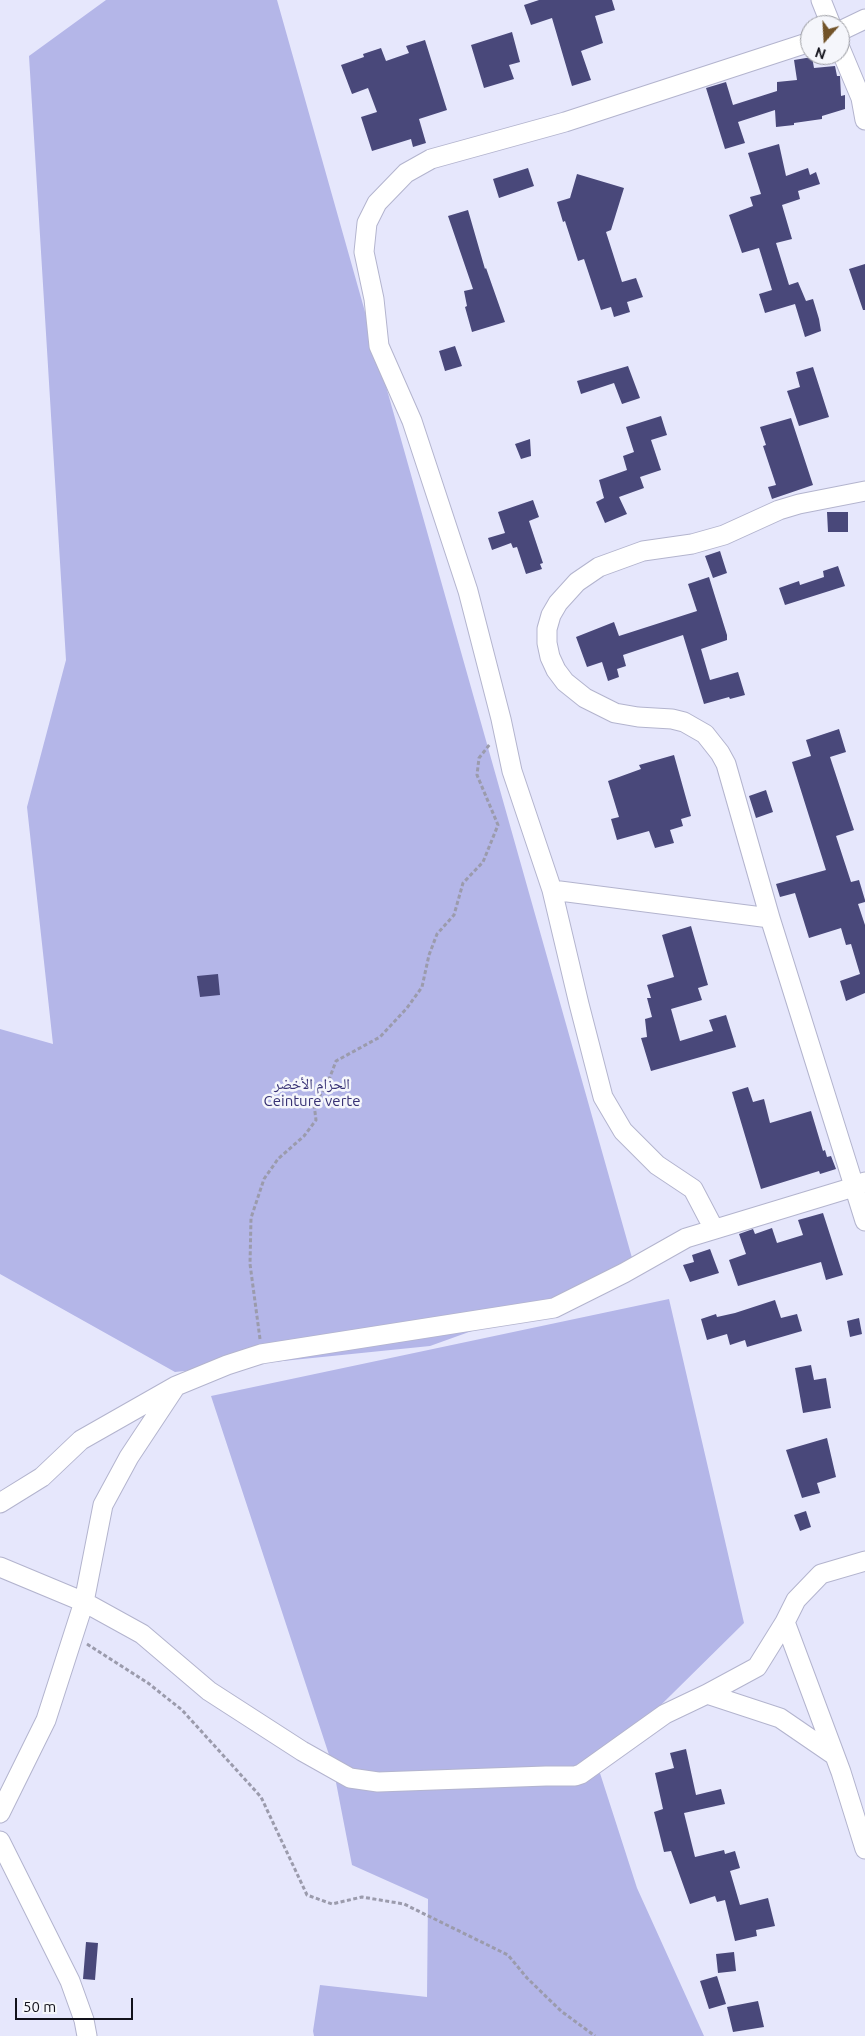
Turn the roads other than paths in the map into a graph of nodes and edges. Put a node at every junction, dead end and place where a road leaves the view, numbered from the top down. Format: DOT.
graph roads {
  1 [pos="820,0"];
  2 [pos="827,15"];
  3 [pos="865,19"];
  4 [pos="850,26"];
  5 [pos="800,45"];
  6 [pos="847,65"];
  7 [pos="865,120"];
  8 [pos="865,491"];
  9 [pos="552,890"];
  10 [pos="770,918"];
  11 [pos="860,1185"];
  12 [pos="865,1221"];
  13 [pos="714,1229"];
  14 [pos="176,1386"];
  15 [pos="0,1503"];
  16 [pos="865,1561"];
  17 [pos="0,1567"];
  18 [pos="84,1602"];
  19 [pos="785,1622"];
  20 [pos="707,1694"];
  21 [pos="834,1756"];
  22 [pos="0,1813"];
  23 [pos="0,1841"];
  24 [pos="865,1849"];
  25 [pos="87,2036"];
  1 -- 2 [label="street"];
  3 -- 4 [label="street"];
  5 -- 9 [label="street"];
  6 -- 7 [label="street"];
  8 -- 10 [label="street"];
  9 -- 10 [label="street"];
  9 -- 13 [label="street"];
  10 -- 11 [label="street"];
  11 -- 12 [label="street"];
  11 -- 13 [label="street"];
  13 -- 14 [label="street"];
  14 -- 15 [label="street"];
  14 -- 18 [label="street"];
  16 -- 19 [label="street"];
  17 -- 18 [label="street"];
  18 -- 20 [label="street"];
  18 -- 22 [label="street"];
  19 -- 20 [label="street"];
  19 -- 21 [label="street"];
  20 -- 21 [label="street"];
  21 -- 24 [label="street"];
  23 -- 25 [label="street"];
}
